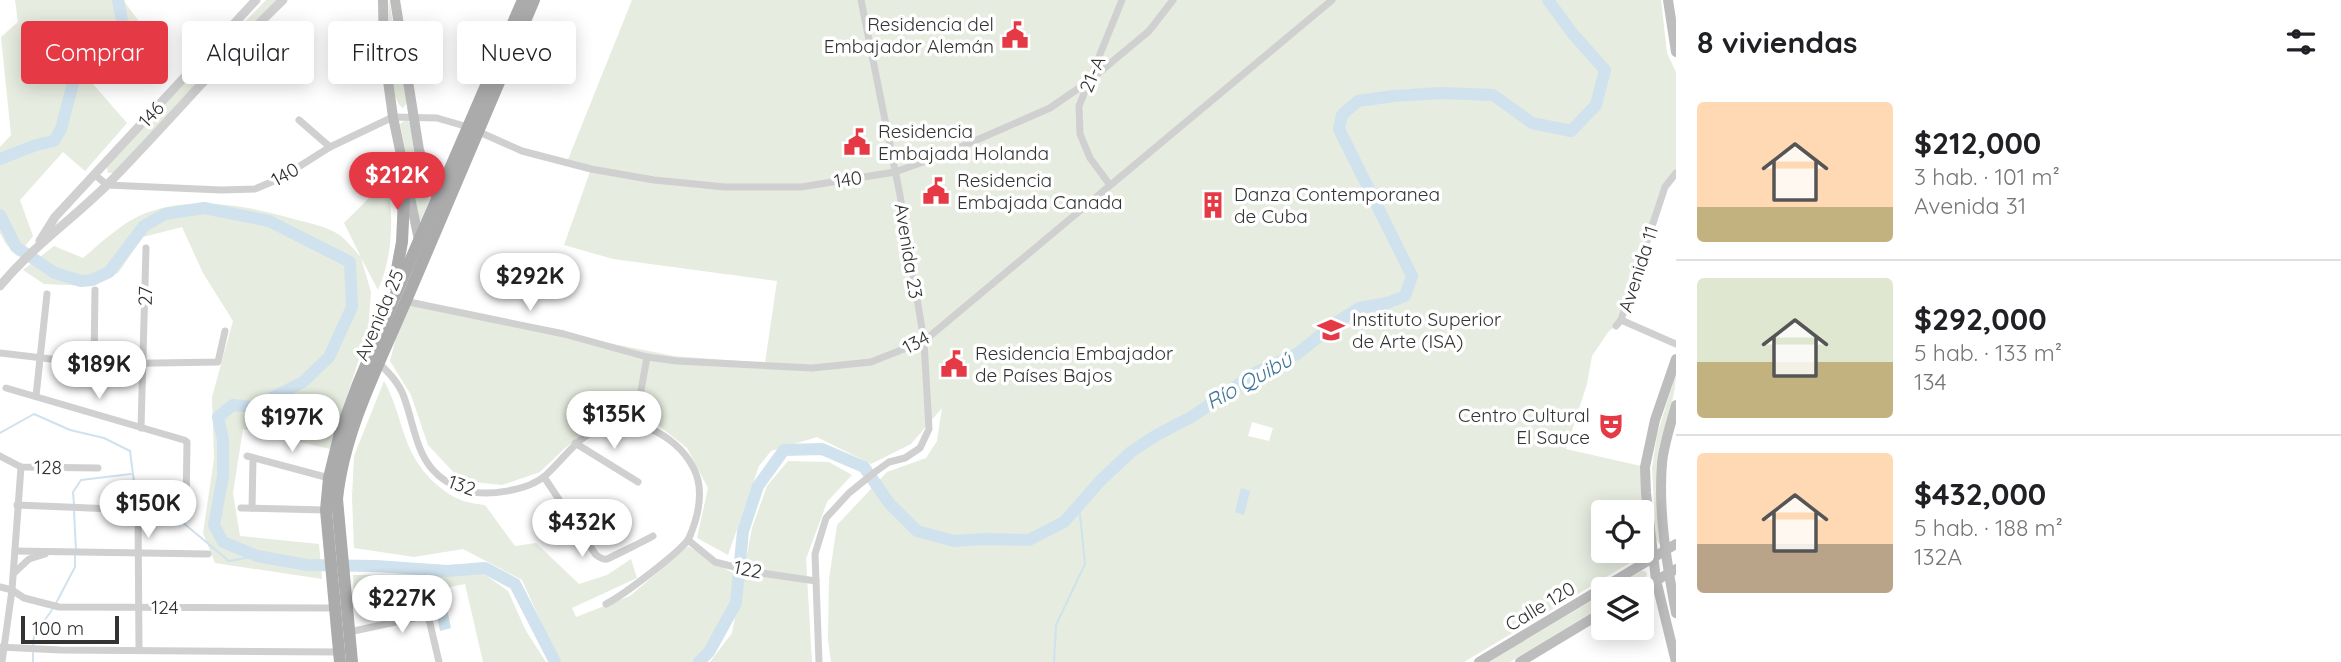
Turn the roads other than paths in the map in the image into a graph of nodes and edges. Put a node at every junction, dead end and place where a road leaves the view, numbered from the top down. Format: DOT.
graph roads {
  1 [pos="256,0"];
  2 [pos="284,0"];
  3 [pos="383,0"];
  4 [pos="395,0"];
  5 [pos="523,0"];
  6 [pos="534,0"];
  7 [pos="861,0"];
  8 [pos="1122,0"];
  9 [pos="1174,0"];
  10 [pos="1332,0"];
  11 [pos="1668,0"];
  12 [pos="237,21"];
  13 [pos="263,21"];
  14 [pos="1676,52"];
  15 [pos="182,80"];
  16 [pos="1089,81"];
  17 [pos="202,84"];
  18 [pos="414,116"];
  19 [pos="393,117"];
  20 [pos="299,120"];
  21 [pos="472,129"];
  22 [pos="330,147"];
  23 [pos="895,172"];
  24 [pos="1676,173"];
  25 [pos="94,174"];
  26 [pos="405,177"];
  27 [pos="107,185"];
  28 [pos="1110,185"];
  29 [pos="437,200"];
  30 [pos="440,219"];
  31 [pos="419,240"];
  32 [pos="37,245"];
  33 [pos="146,248"];
  34 [pos="0,286"];
  35 [pos="398,289"];
  36 [pos="94,290"];
  37 [pos="47,294"];
  38 [pos="405,303"];
  39 [pos="225,331"];
  40 [pos="378,336"];
  41 [pos="924,341"];
  42 [pos="1676,344"];
  43 [pos="0,353"];
  44 [pos="647,357"];
  45 [pos="1676,359"];
  46 [pos="41,360"];
  47 [pos="379,363"];
  48 [pos="94,364"];
  49 [pos="144,365"];
  50 [pos="6,388"];
  51 [pos="36,396"];
  52 [pos="1676,408"];
  53 [pos="635,424"];
  54 [pos="141,428"];
  55 [pos="575,443"];
  56 [pos="0,457"];
  57 [pos="21,467"];
  58 [pos="98,468"];
  59 [pos="544,477"];
  60 [pos="329,478"];
  61 [pos="638,482"];
  62 [pos="1647,500"];
  63 [pos="17,505"];
  64 [pos="196,505"];
  65 [pos="241,508"];
  66 [pos="252,508"];
  67 [pos="326,510"];
  68 [pos="653,536"];
  69 [pos="688,540"];
  70 [pos="1671,547"];
  71 [pos="335,549"];
  72 [pos="15,551"];
  73 [pos="49,552"];
  74 [pos="138,554"];
  75 [pos="208,554"];
  76 [pos="1654,558"];
  77 [pos="1646,563"];
  78 [pos="1672,571"];
  79 [pos="13,575"];
  80 [pos="1656,580"];
  81 [pos="816,581"];
  82 [pos="337,582"];
  83 [pos="0,587"];
  84 [pos="12,590"];
  85 [pos="606,604"];
  86 [pos="139,607"];
  87 [pos="334,608"];
  88 [pos="1676,613"];
  89 [pos="1591,619"];
  90 [pos="349,632"];
  91 [pos="2,646"];
  92 [pos="139,649"];
  93 [pos="339,657"];
  94 [pos="440,657"];
  95 [pos="2,662"];
  96 [pos="352,662"];
  97 [pos="819,662"];
  98 [pos="1479,662"];
  99 [pos="1520,662"];
  100 [pos="1676,662"];
  1 -- 12 [label="street, 146"];
  2 -- 13 [label="street, 146"];
  3 -- 19 [label="main road"];
  4 -- 18 [label="main road"];
  5 -- 21 [label="main road, Avenida 25"];
  6 -- 21 [label="main road, Avenida 25"];
  7 -- 23 [label="street, Avenida 23"];
  8 -- 16 [label="street, 21-A"];
  9 -- 16 [label="street, 140"];
  10 -- 28 [label="street, 134"];
  11 -- 14 [label="main road"];
  15 -- 25 [label="street, 146"];
  16 -- 23 [label="street, 140"];
  16 -- 28 [label="street, 21-A"];
  17 -- 27 [label="street, 146"];
  18 -- 19 [label="street, 140"];
  18 -- 21 [label="street, 140"];
  18 -- 29 [label="main road"];
  19 -- 22 [label="street, 140"];
  19 -- 26 [label="main road"];
  20 -- 22 [label="street"];
  21 -- 23 [label="street, 140"];
  21 -- 29 [label="main road, Avenida 25"];
  21 -- 30 [label="main road, Avenida 25"];
  22 -- 27 [label="street, 140"];
  23 -- 41 [label="street, Avenida 23"];
  24 -- 42 [label="street, Avenida 11"];
  25 -- 27 [label="street"];
  25 -- 32 [label="street, 146"];
  26 -- 31 [label="main road"];
  26 -- 40 [label="main road"];
  27 -- 32 [label="street, 146"];
  28 -- 41 [label="street, 134"];
  29 -- 30 [label="main road"];
  29 -- 31 [label="main road, Avenida 25"];
  30 -- 38 [label="main road, Avenida 25"];
  31 -- 35 [label="main road, Avenida 25"];
  32 -- 34 [label="street, 146"];
  33 -- 49 [label="street, 27"];
  35 -- 38 [label="street"];
  35 -- 40 [label="main road, Avenida 25"];
  36 -- 48 [label="street"];
  37 -- 46 [label="street"];
  38 -- 44 [label="street, 134"];
  38 -- 47 [label="main road, Avenida 25"];
  39 -- 49 [label="street"];
  40 -- 60 [label="main road, Avenida 25"];
  41 -- 44 [label="street, 134"];
  41 -- 81 [label="street, Avenida 23"];
  43 -- 46 [label="street"];
  44 -- 53 [label="street"];
  45 -- 62 [label="main road"];
  46 -- 48 [label="street"];
  46 -- 51 [label="street"];
  47 -- 59 [label="street, 132"];
  47 -- 71 [label="main road, Avenida 25"];
  48 -- 49 [label="street"];
  49 -- 54 [label="street, 27"];
  50 -- 51 [label="street"];
  51 -- 54 [label="street"];
  52 -- 70 [label="main road"];
  53 -- 55 [label="street, 132"];
  53 -- 69 [label="street"];
  54 -- 64 [label="street"];
  55 -- 59 [label="street, 132"];
  55 -- 61 [label="street"];
  56 -- 57 [label="street, 128"];
  57 -- 58 [label="street, 128"];
  57 -- 63 [label="street"];
  59 -- 68 [label="street"];
  60 -- 66 [label="street"];
  60 -- 67 [label="main road, Avenida 25"];
  63 -- 72 [label="street"];
  63 -- 74 [label="street"];
  65 -- 66 [label="street"];
  66 -- 67 [label="street"];
  67 -- 71 [label="main road, Avenida 25"];
  69 -- 81 [label="street, 122"];
  69 -- 85 [label="street"];
  70 -- 76 [label="main road, Calle 120"];
  70 -- 78 [label="main road"];
  71 -- 82 [label="main road, Avenida 25"];
  72 -- 73 [label="street"];
  72 -- 79 [label="street"];
  73 -- 74 [label="street"];
  73 -- 79 [label="street"];
  74 -- 75 [label="street"];
  74 -- 86 [label="street"];
  76 -- 80 [label="main road"];
  77 -- 98 [label="main road, Calle 120"];
  78 -- 80 [label="main road"];
  78 -- 88 [label="main road"];
  79 -- 84 [label="street"];
  80 -- 100 [label="main road"];
  81 -- 97 [label="street, Avenida 23"];
  82 -- 87 [label="main road, Avenida 25"];
  82 -- 90 [label="main road, Avenida 25"];
  83 -- 84 [label="street, 124"];
  84 -- 86 [label="street, 124"];
  84 -- 91 [label="street"];
  86 -- 87 [label="street, 124"];
  86 -- 92 [label="street"];
  87 -- 93 [label="main road, Avenida 25"];
  89 -- 99 [label="main road, Calle 120"];
  90 -- 94 [label="street"];
  90 -- 96 [label="main road, Avenida 25"];
  91 -- 92 [label="street"];
  91 -- 95 [label="street"];
  92 -- 93 [label="street"];
}
